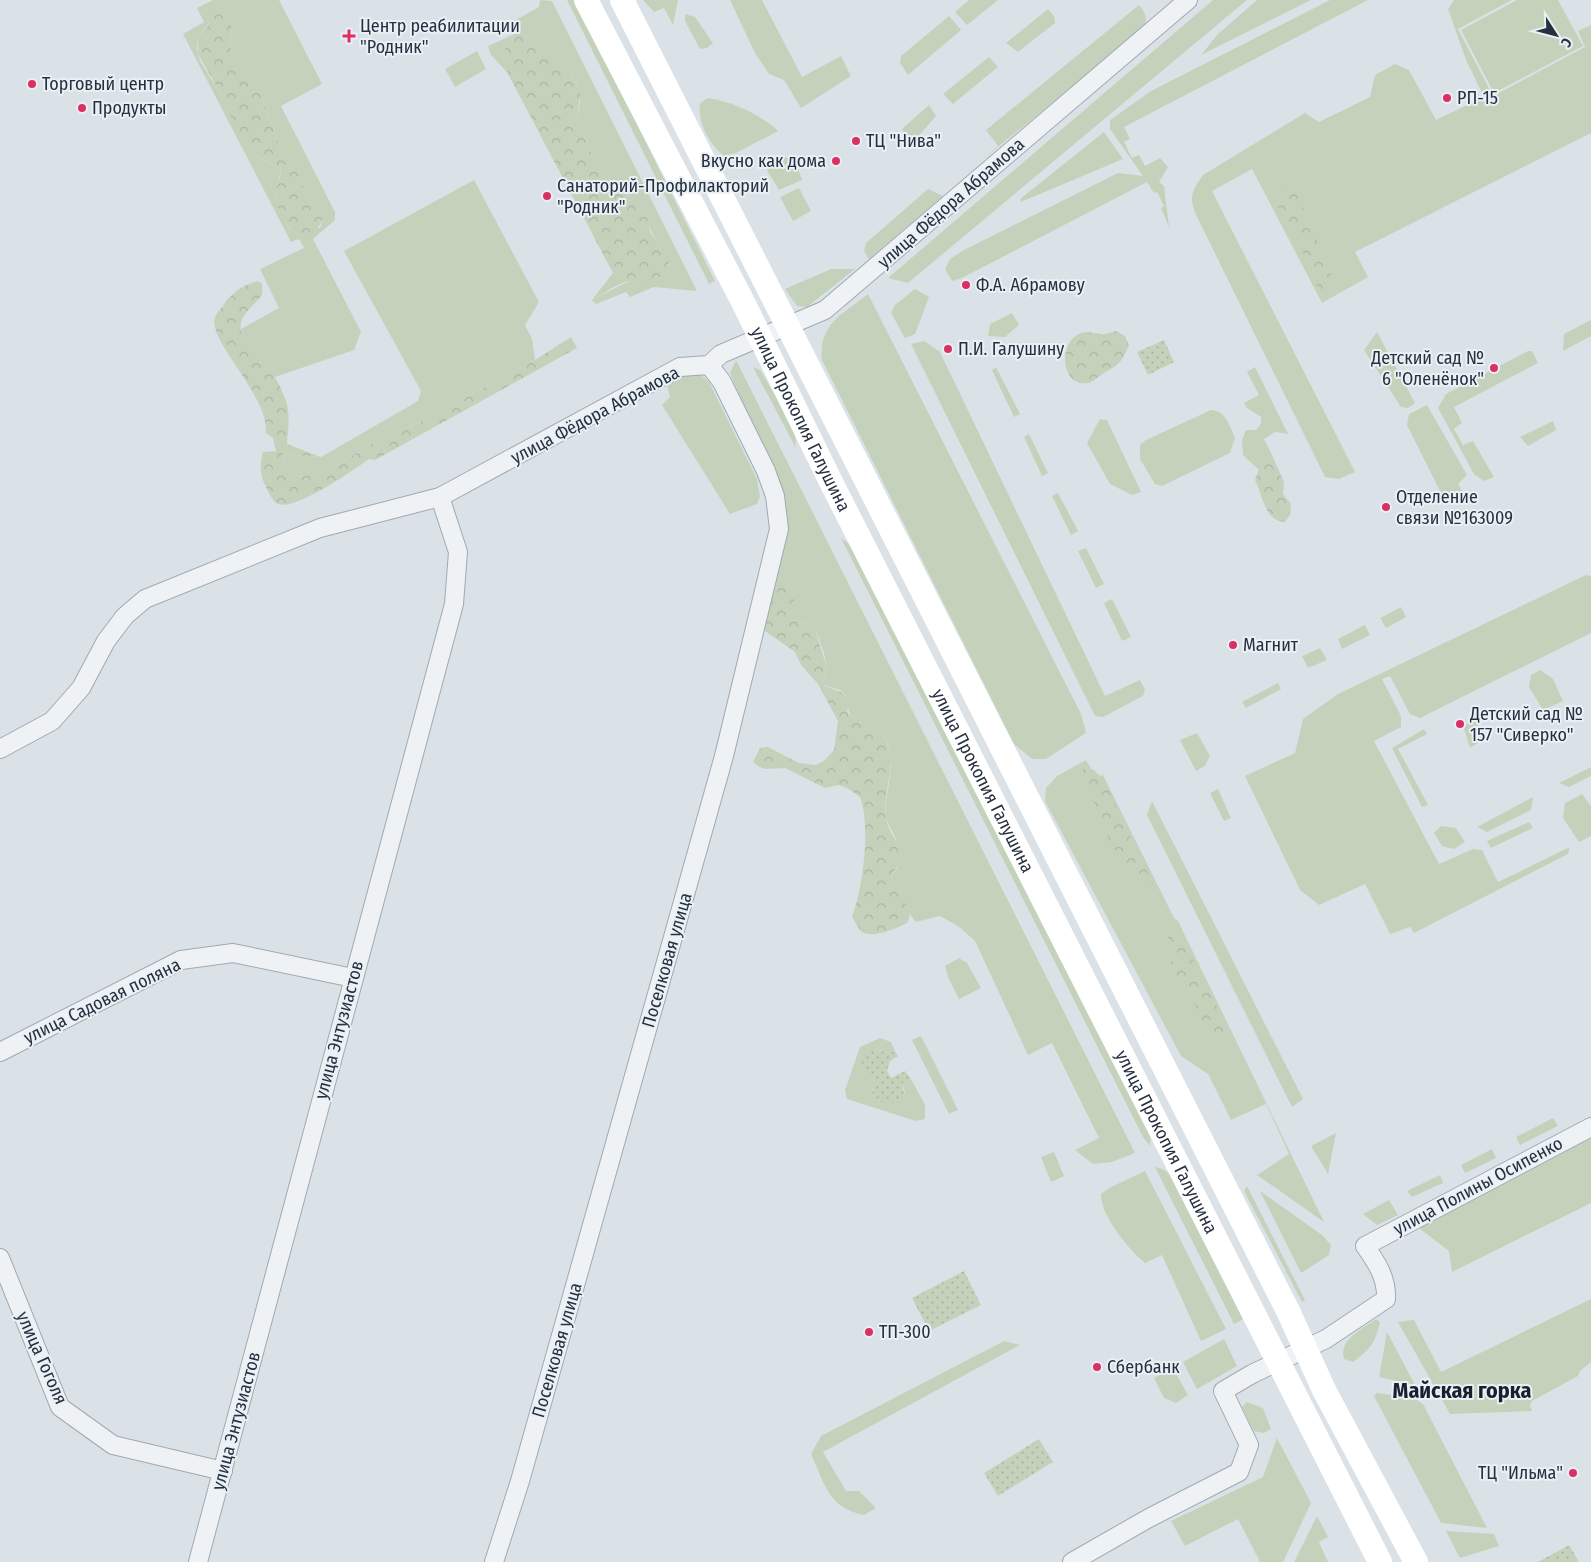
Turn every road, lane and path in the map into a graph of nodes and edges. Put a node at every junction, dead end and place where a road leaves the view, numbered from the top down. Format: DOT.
graph roads {
  1 [pos="586,0"];
  2 [pos="622,0"];
  3 [pos="1188,0"];
  4 [pos="788,327"];
  5 [pos="760,337"];
  6 [pos="709,365"];
  7 [pos="440,497"];
  8 [pos="0,749"];
  9 [pos="353,978"];
  10 [pos="0,1052"];
  11 [pos="1591,1126"];
  12 [pos="0,1258"];
  13 [pos="1305,1348"];
  14 [pos="1277,1361"];
  15 [pos="223,1471"];
  16 [pos="198,1562"];
  17 [pos="494,1562"];
  18 [pos="1072,1562"];
  19 [pos="1380,1562"];
  20 [pos="1416,1562"];
  1 -- 5 [label="main road, улица Прокопия Галушина"];
  2 -- 4 [label="main road, улица Прокопия Галушина"];
  3 -- 4 [label="street, улица Фёдора Абрамова"];
  4 -- 5 [label="street, улица Фёдора Абрамова"];
  4 -- 13 [label="main road, улица Прокопия Галушина"];
  5 -- 6 [label="street, улица Фёдора Абрамова"];
  5 -- 14 [label="main road, улица Прокопия Галушина"];
  6 -- 7 [label="street, улица Фёдора Абрамова"];
  6 -- 17 [label="street, Поселковая улица"];
  7 -- 8 [label="street, улица Фёдора Абрамова"];
  7 -- 9 [label="street, улица Энтузиастов"];
  9 -- 10 [label="street, улица Садовая поляна"];
  9 -- 15 [label="street, улица Энтузиастов"];
  11 -- 13 [label="street, улица Полины Осипенко"];
  12 -- 15 [label="street, улица Гоголя"];
  13 -- 14 [label="street"];
  13 -- 20 [label="main road, улица Прокопия Галушина"];
  14 -- 18 [label="street"];
  14 -- 19 [label="main road, улица Прокопия Галушина"];
  15 -- 16 [label="street, улица Энтузиастов"];
}
